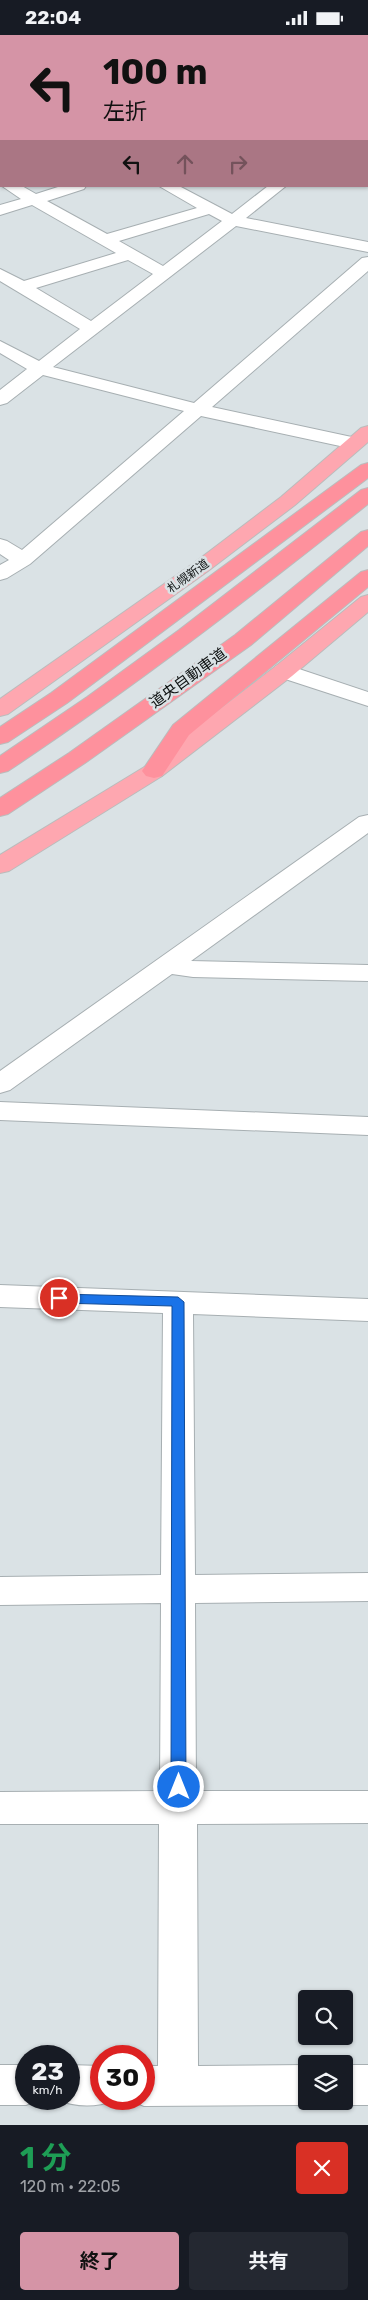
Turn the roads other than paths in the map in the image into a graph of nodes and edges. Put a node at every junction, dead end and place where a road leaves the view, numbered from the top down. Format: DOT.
graph roads {
  1 [pos="12,187"];
  2 [pos="75,187"];
  3 [pos="169,187"];
  4 [pos="277,187"];
  5 [pos="34,200"];
  6 [pos="210,209"];
  7 [pos="0,211"];
  8 [pos="234,221"];
  9 [pos="104,240"];
  10 [pos="368,247"];
  11 [pos="130,254"];
  12 [pos="368,262"];
  13 [pos="164,273"];
  14 [pos="0,274"];
  15 [pos="22,287"];
  16 [pos="93,329"];
  17 [pos="0,346"];
  18 [pos="40,369"];
  19 [pos="0,399"];
  20 [pos="197,409"];
  21 [pos="361,438"];
  22 [pos="368,469"];
  23 [pos="368,494"];
  24 [pos="368,536"];
  25 [pos="0,545"];
  26 [pos="23,560"];
  27 [pos="0,574"];
  28 [pos="368,576"];
  29 [pos="368,601"];
  30 [pos="284,671"];
  31 [pos="368,699"];
  32 [pos="2,705"];
  33 [pos="0,737"];
  34 [pos="0,766"];
  35 [pos="154,771"];
  36 [pos="0,809"];
  37 [pos="362,832"];
  38 [pos="0,866"];
  39 [pos="166,965"];
  40 [pos="368,973"];
  41 [pos="0,1084"];
  42 [pos="0,1111"];
  43 [pos="368,1126"];
  44 [pos="0,1296"];
  45 [pos="178,1302"];
  46 [pos="368,1310"];
  47 [pos="368,1587"];
  48 [pos="178,1589"];
  49 [pos="0,1591"];
  50 [pos="179,1807"];
  51 [pos="368,1807"];
  52 [pos="0,1808"];
  53 [pos="0,2085"];
  54 [pos="15,2085"];
  55 [pos="298,2085"];
  56 [pos="353,2085"];
  57 [pos="368,2085"];
  58 [pos="161,2086"];
  1 -- 5 [label="street"];
  2 -- 5 [label="street"];
  3 -- 6 [label="street"];
  4 -- 8 [label="street"];
  5 -- 7 [label="street"];
  5 -- 9 [label="street"];
  6 -- 8 [label="street"];
  6 -- 9 [label="street"];
  8 -- 10 [label="street"];
  8 -- 13 [label="street"];
  9 -- 11 [label="street"];
  11 -- 13 [label="street"];
  11 -- 15 [label="street"];
  12 -- 20 [label="street"];
  13 -- 16 [label="street"];
  14 -- 15 [label="street"];
  15 -- 16 [label="street"];
  16 -- 18 [label="street"];
  17 -- 18 [label="street"];
  18 -- 19 [label="street"];
  18 -- 20 [label="street"];
  20 -- 21 [label="street"];
  20 -- 26 [label="street"];
  21 -- 32 [label="highway, 札幌新道"];
  22 -- 33 [label="highway"];
  23 -- 34 [label="highway"];
  24 -- 36 [label="highway, 道央自動車道"];
  25 -- 26 [label="street"];
  26 -- 27 [label="street"];
  28 -- 35 [label="highway"];
  29 -- 30 [label="highway"];
  30 -- 31 [label="street"];
  30 -- 35 [label="highway"];
  35 -- 38 [label="highway"];
  37 -- 39 [label="street"];
  39 -- 40 [label="street"];
  39 -- 41 [label="street"];
  42 -- 43 [label="street"];
  44 -- 45 [label="street"];
  45 -- 46 [label="street"];
  45 -- 48 [label="street"];
  47 -- 48 [label="street"];
  48 -- 49 [label="street"];
  48 -- 50 [label="street"];
  50 -- 51 [label="street"];
  50 -- 52 [label="street"];
  50 -- 58 [label="street"];
  53 -- 54 [label="street"];
  55 -- 58 [label="street"];
  56 -- 57 [label="street"];
}
